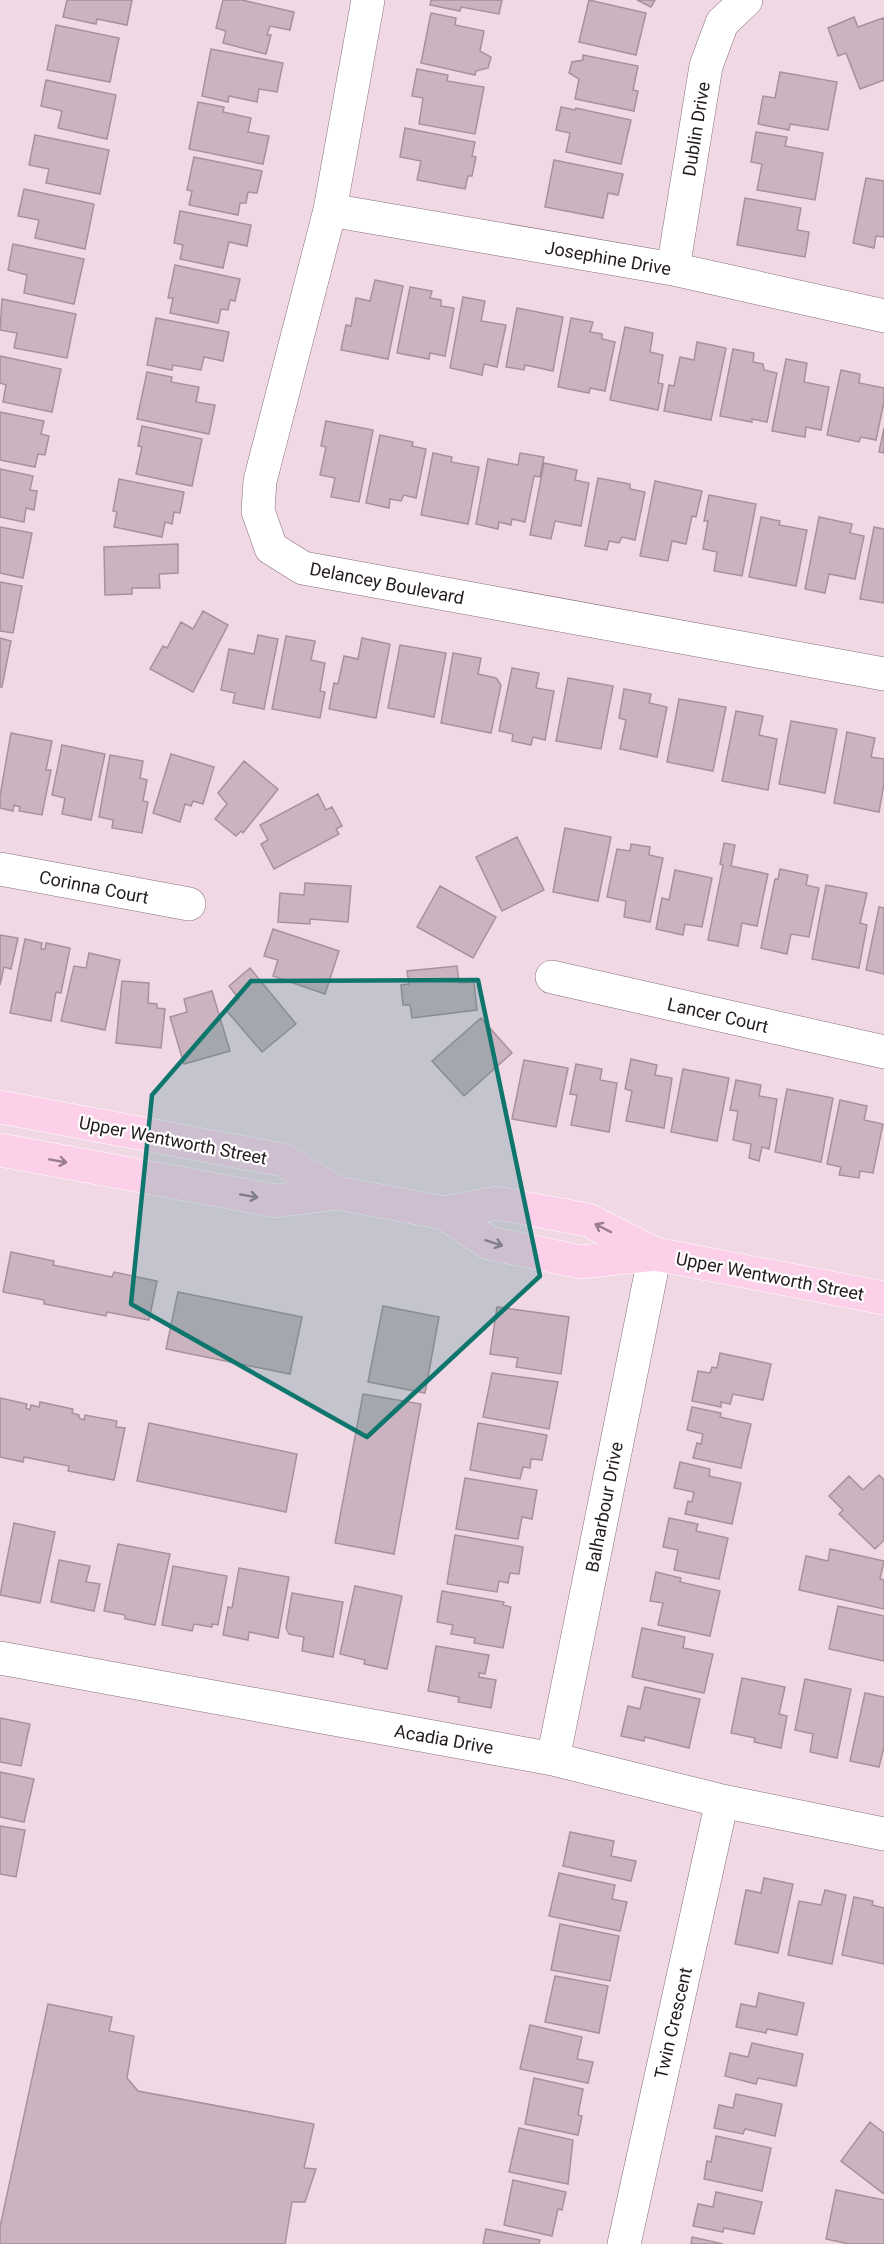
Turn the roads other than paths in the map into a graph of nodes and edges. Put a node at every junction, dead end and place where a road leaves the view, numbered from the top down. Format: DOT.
graph roads {
  1 [pos="368,0"];
  2 [pos="746,0"];
  3 [pos="330,210"];
  4 [pos="673,269"];
  5 [pos="884,316"];
  6 [pos="884,674"];
  7 [pos="0,869"];
  8 [pos="189,904"];
  9 [pos="552,977"];
  10 [pos="884,1052"];
  11 [pos="0,1107"];
  12 [pos="0,1150"];
  13 [pos="338,1193"];
  14 [pos="655,1254"];
  15 [pos="884,1298"];
  16 [pos="0,1658"];
  17 [pos="553,1759"];
  18 [pos="722,1802"];
  19 [pos="884,1834"];
  20 [pos="624,2244"];
  1 -- 3 [label="street, Delancey Boulevard"];
  2 -- 4 [label="street, Dublin Drive"];
  3 -- 4 [label="street, Josephine Drive"];
  3 -- 6 [label="street, Delancey Boulevard"];
  4 -- 5 [label="street, Josephine Drive"];
  7 -- 8 [label="street, Corinna Court"];
  9 -- 10 [label="street, Lancer Court"];
  11 -- 13 [label="main road, Upper Wentworth Street"];
  12 -- 13 [label="main road, Upper Wentworth Street, one-way"];
  13 -- 14 [label="main road, Upper Wentworth Street"];
  14 -- 15 [label="main road, Upper Wentworth Street"];
  14 -- 17 [label="street, Balharbour Drive"];
  16 -- 17 [label="street, Acadia Drive"];
  17 -- 18 [label="street, Acadia Drive"];
  18 -- 19 [label="street, Acadia Drive"];
  18 -- 20 [label="street, Twin Crescent"];
}
